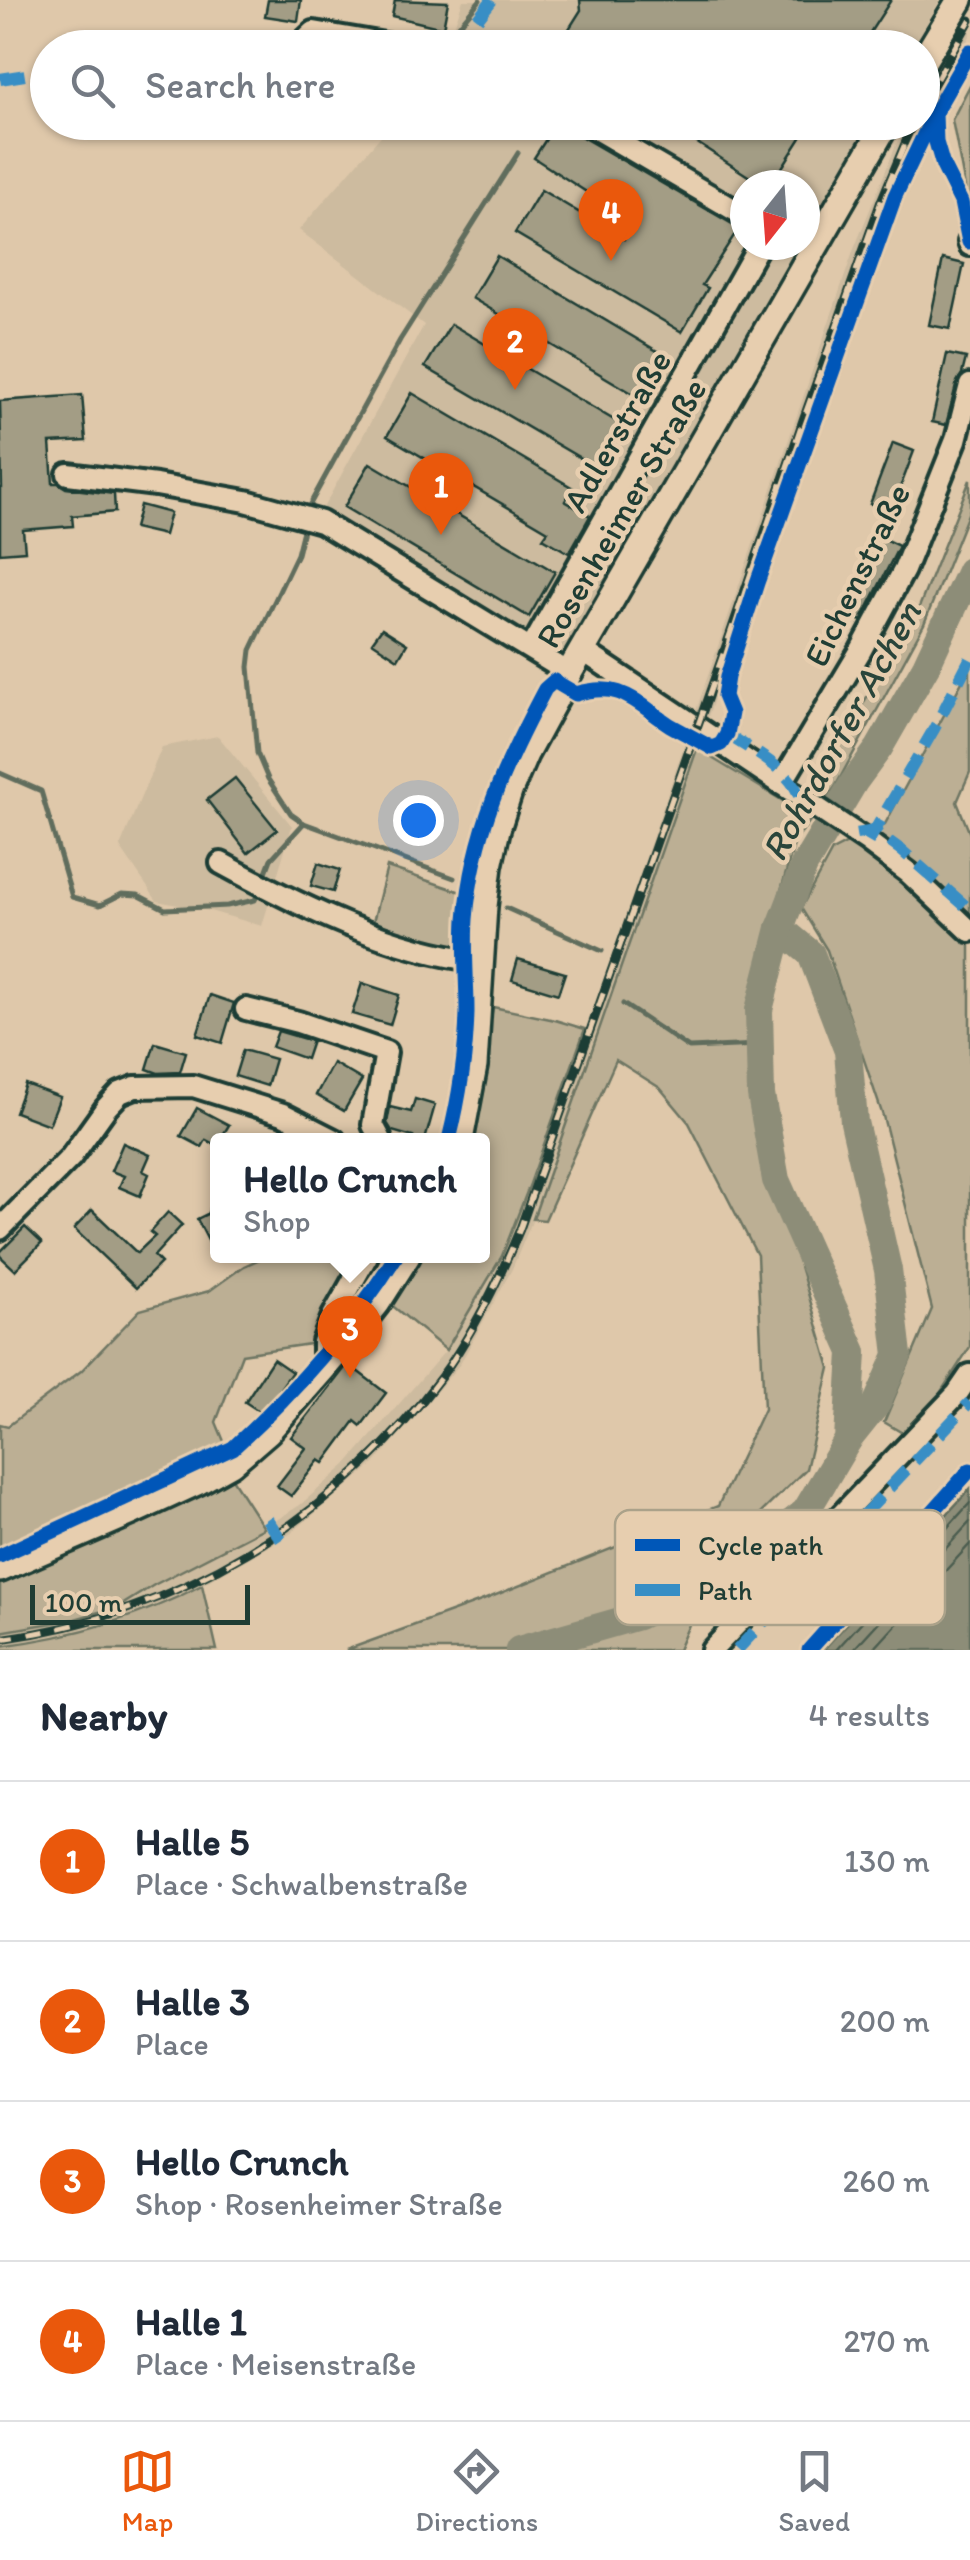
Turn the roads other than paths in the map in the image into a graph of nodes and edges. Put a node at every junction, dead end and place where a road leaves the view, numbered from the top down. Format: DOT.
graph roads {
  1 [pos="960,0"];
  2 [pos="940,33"];
  3 [pos="615,140"];
  4 [pos="875,140"];
  5 [pos="730,207"];
  6 [pos="820,222"];
  7 [pos="751,260"];
  8 [pos="796,260"];
  9 [pos="970,385"];
  10 [pos="68,474"];
  11 [pos="531,648"];
  12 [pos="582,650"];
  13 [pos="569,673"];
  14 [pos="781,784"];
  15 [pos="222,864"];
  16 [pos="970,930"];
  17 [pos="480,961"];
  18 [pos="246,1009"];
  19 [pos="321,1133"];
  20 [pos="377,1133"];
  21 [pos="461,1133"];
  22 [pos="0,1229"];
  23 [pos="363,1263"];
  24 [pos="403,1263"];
  25 [pos="323,1370"];
  26 [pos="970,1375"];
  27 [pos="846,1510"];
  28 [pos="0,1569"];
  29 [pos="736,1625"];
  30 [pos="712,1650"];
  1 -- 2 [label="main road"];
  3 -- 5 [label="street"];
  4 -- 6 [label="main road, Rosenheimer Straße"];
  7 -- 11 [label="street, Adlerstraße"];
  8 -- 12 [label="main road, Rosenheimer Straße"];
  9 -- 14 [label="street, Eichenstraße"];
  10 -- 11 [label="street"];
  11 -- 13 [label="street"];
  12 -- 13 [label="main road, Rosenheimer Straße"];
  12 -- 14 [label="street"];
  13 -- 17 [label="main road, Rosenheimer Straße"];
  14 -- 16 [label="street"];
  15 -- 17 [label="street"];
  17 -- 21 [label="main road, Rosenheimer Straße"];
  18 -- 20 [label="street"];
  19 -- 22 [label="street"];
  23 -- 25 [label="street"];
  24 -- 25 [label="main road"];
  25 -- 28 [label="main road"];
  26 -- 27 [label="street"];
  29 -- 30 [label="street"];
}
